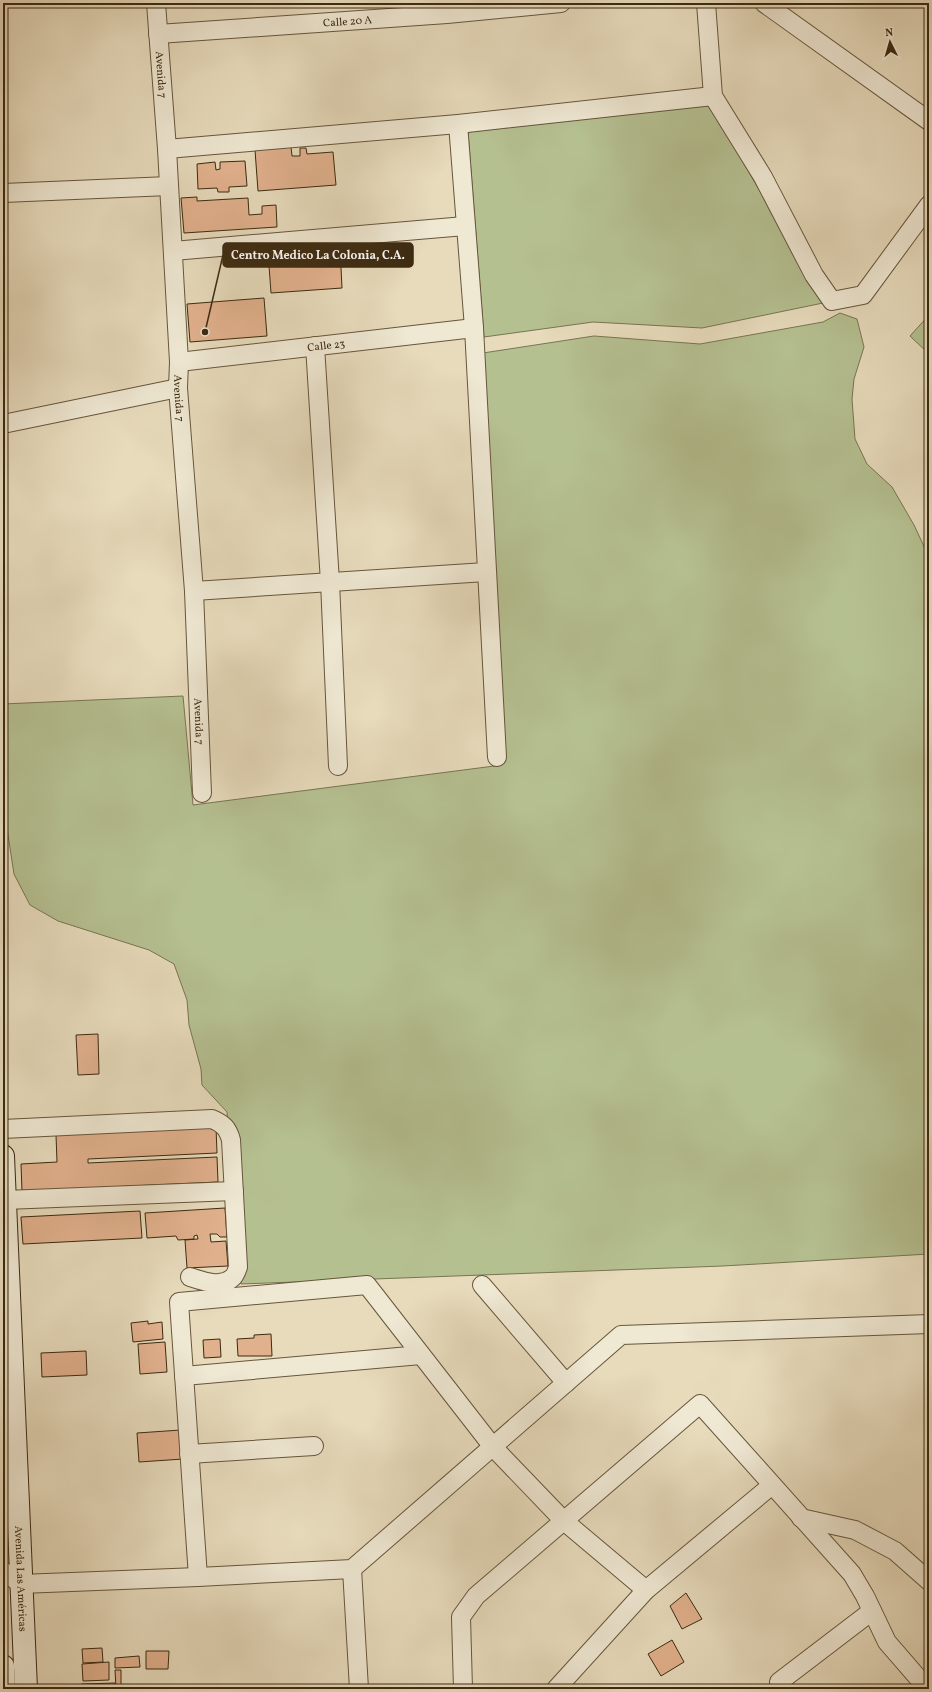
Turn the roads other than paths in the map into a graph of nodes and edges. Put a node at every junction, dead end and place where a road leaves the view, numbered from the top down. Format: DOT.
graph roads {
  1 [pos="156,3"];
  2 [pos="561,3"];
  3 [pos="706,3"];
  4 [pos="764,3"];
  5 [pos="446,8"];
  6 [pos="158,34"];
  7 [pos="713,96"];
  8 [pos="929,121"];
  9 [pos="458,124"];
  10 [pos="167,149"];
  11 [pos="169,186"];
  12 [pos="3,194"];
  13 [pos="929,205"];
  14 [pos="465,226"];
  15 [pos="173,251"];
  16 [pos="474,328"];
  17 [pos="315,346"];
  18 [pos="178,362"];
  19 [pos="178,388"];
  20 [pos="3,424"];
  21 [pos="486,572"];
  22 [pos="330,582"];
  23 [pos="194,591"];
  24 [pos="498,757"];
  25 [pos="338,766"];
  26 [pos="202,793"];
  27 [pos="3,1129"];
  28 [pos="3,1156"];
  29 [pos="234,1191"];
  30 [pos="5,1200"];
  31 [pos="190,1277"];
  32 [pos="482,1285"];
  33 [pos="929,1324"];
  34 [pos="421,1355"];
  35 [pos="184,1376"];
  36 [pos="566,1383"];
  37 [pos="314,1446"];
  38 [pos="492,1447"];
  39 [pos="189,1454"];
  40 [pos="772,1485"];
  41 [pos="801,1518"];
  42 [pos="564,1522"];
  43 [pos="352,1568"];
  44 [pos="3,1571"];
  45 [pos="198,1577"];
  46 [pos="929,1581"];
  47 [pos="12,1587"];
  48 [pos="646,1590"];
  49 [pos="872,1612"];
  50 [pos="3,1666"];
  51 [pos="779,1682"];
  52 [pos="926,1687"];
  53 [pos="4,1689"];
  54 [pos="26,1689"];
  55 [pos="359,1689"];
  56 [pos="463,1689"];
  57 [pos="556,1689"];
  1 -- 6 [label="street, Avenida 7"];
  2 -- 5 [label="street, Calle 20 A"];
  3 -- 7 [label="street"];
  4 -- 8 [label="street"];
  5 -- 6 [label="street, Calle 20 A"];
  6 -- 10 [label="street, Avenida 7"];
  7 -- 9 [label="street"];
  7 -- 13 [label="street"];
  9 -- 10 [label="street"];
  9 -- 14 [label="street"];
  10 -- 11 [label="street, Avenida 7"];
  11 -- 12 [label="street"];
  11 -- 15 [label="street, Avenida 7"];
  14 -- 15 [label="street"];
  14 -- 16 [label="street"];
  15 -- 18 [label="street, Avenida 7"];
  16 -- 17 [label="street, Calle 23"];
  16 -- 21 [label="street"];
  17 -- 18 [label="street, Calle 23"];
  17 -- 22 [label="street"];
  18 -- 19 [label="street, Avenida 7"];
  19 -- 20 [label="street"];
  19 -- 23 [label="street, Avenida 7"];
  21 -- 22 [label="street"];
  21 -- 24 [label="street"];
  22 -- 23 [label="street"];
  22 -- 25 [label="street"];
  23 -- 26 [label="street, Avenida 7"];
  27 -- 29 [label="street"];
  28 -- 30 [label="main road, Avenida Las Américas"];
  29 -- 30 [label="street"];
  29 -- 31 [label="street"];
  30 -- 47 [label="main road, Avenida Las Américas"];
  32 -- 36 [label="street"];
  33 -- 36 [label="street"];
  34 -- 35 [label="street"];
  34 -- 35 [label="street"];
  34 -- 38 [label="street"];
  35 -- 39 [label="street"];
  36 -- 38 [label="street"];
  37 -- 39 [label="street"];
  38 -- 42 [label="street"];
  38 -- 43 [label="street"];
  39 -- 45 [label="street"];
  40 -- 41 [label="street"];
  40 -- 42 [label="street"];
  40 -- 48 [label="street"];
  41 -- 46 [label="street"];
  41 -- 49 [label="street"];
  42 -- 48 [label="street"];
  42 -- 56 [label="street"];
  43 -- 45 [label="street"];
  43 -- 55 [label="street"];
  44 -- 47 [label="street"];
  45 -- 47 [label="street"];
  47 -- 54 [label="main road, Avenida Las Américas"];
  48 -- 57 [label="street"];
  49 -- 51 [label="street"];
  49 -- 52 [label="street"];
  50 -- 53 [label="main road"];
}
